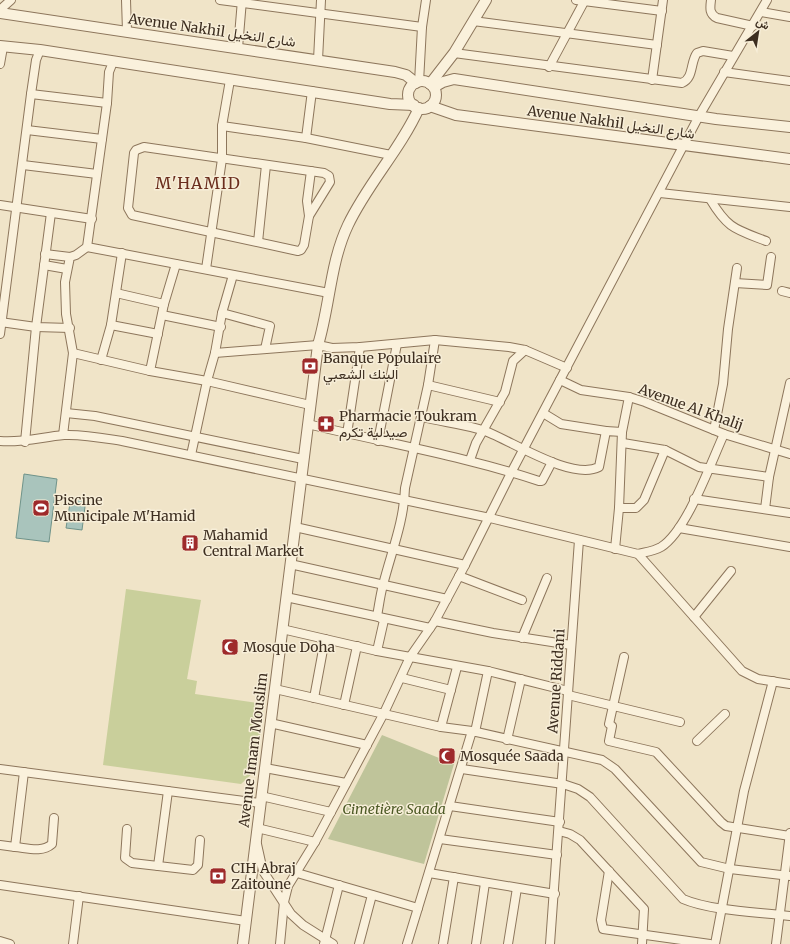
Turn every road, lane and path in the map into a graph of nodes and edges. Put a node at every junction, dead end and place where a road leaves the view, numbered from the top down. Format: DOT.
graph roads {
  1 [pos="11,0"];
  2 [pos="126,0"];
  3 [pos="220,0"];
  4 [pos="321,0"];
  5 [pos="426,0"];
  6 [pos="486,0"];
  7 [pos="582,0"];
  8 [pos="663,0"];
  9 [pos="711,0"];
  10 [pos="767,0"];
  11 [pos="242,1"];
  12 [pos="662,11"];
  13 [pos="761,12"];
  14 [pos="2,13"];
  15 [pos="320,15"];
  16 [pos="790,17"];
  17 [pos="473,21"];
  18 [pos="753,26"];
  19 [pos="422,27"];
  20 [pos="126,31"];
  21 [pos="567,34"];
  22 [pos="657,44"];
  23 [pos="2,46"];
  24 [pos="238,48"];
  25 [pos="40,50"];
  26 [pos="454,53"];
  27 [pos="733,56"];
  28 [pos="318,60"];
  29 [pos="113,62"];
  30 [pos="0,64"];
  31 [pos="549,67"];
  32 [pos="441,71"];
  33 [pos="724,72"];
  34 [pos="230,80"];
  35 [pos="449,80"];
  36 [pos="652,80"];
  37 [pos="790,81"];
  38 [pos="418,82"];
  39 [pos="432,85"];
  40 [pos="312,91"];
  41 [pos="31,94"];
  42 [pos="107,103"];
  43 [pos="430,106"];
  44 [pos="416,107"];
  45 [pos="699,116"];
  46 [pos="222,126"];
  47 [pos="790,127"];
  48 [pos="27,130"];
  49 [pos="306,138"];
  50 [pos="102,139"];
  51 [pos="683,146"];
  52 [pos="391,155"];
  53 [pos="222,159"];
  54 [pos="790,159"];
  55 [pos="23,164"];
  56 [pos="266,165"];
  57 [pos="311,171"];
  58 [pos="97,174"];
  59 [pos="660,193"];
  60 [pos="710,199"];
  61 [pos="0,205"];
  62 [pos="790,207"];
  63 [pos="16,208"];
  64 [pos="51,213"];
  65 [pos="309,216"];
  66 [pos="92,220"];
  67 [pos="212,233"];
  68 [pos="766,241"];
  69 [pos="258,242"];
  70 [pos="87,247"];
  71 [pos="122,253"];
  72 [pos="45,254"];
  73 [pos="70,256"];
  74 [pos="771,257"];
  75 [pos="176,264"];
  76 [pos="44,266"];
  77 [pos="737,268"];
  78 [pos="67,269"];
  79 [pos="206,269"];
  80 [pos="232,275"];
  81 [pos="735,283"];
  82 [pos="116,293"];
  83 [pos="329,293"];
  84 [pos="164,304"];
  85 [pos="222,313"];
  86 [pos="162,315"];
  87 [pos="1,322"];
  88 [pos="111,325"];
  89 [pos="36,327"];
  90 [pos="221,327"];
  91 [pos="70,328"];
  92 [pos="0,334"];
  93 [pos="158,334"];
  94 [pos="435,340"];
  95 [pos="397,344"];
  96 [pos="318,345"];
  97 [pos="360,347"];
  98 [pos="265,349"];
  99 [pos="525,350"];
  100 [pos="73,353"];
  101 [pos="215,353"];
  102 [pos="101,360"];
  103 [pos="566,368"];
  104 [pos="150,371"];
  105 [pos="560,380"];
  106 [pos="207,381"];
  107 [pos="790,383"];
  108 [pos="428,384"];
  109 [pos="629,397"];
  110 [pos="500,402"];
  111 [pos="310,405"];
  112 [pos="66,413"];
  113 [pos="543,413"];
  114 [pos="422,417"];
  115 [pos="308,424"];
  116 [pos="714,430"];
  117 [pos="484,431"];
  118 [pos="606,431"];
  119 [pos="622,432"];
  120 [pos="347,434"];
  121 [pos="724,434"];
  122 [pos="63,435"];
  123 [pos="196,437"];
  124 [pos="0,441"];
  125 [pos="378,441"];
  126 [pos="25,442"];
  127 [pos="623,443"];
  128 [pos="414,449"];
  129 [pos="775,449"];
  130 [pos="524,450"];
  131 [pos="665,450"];
  132 [pos="790,454"];
  133 [pos="192,455"];
  134 [pos="303,459"];
  135 [pos="470,460"];
  136 [pos="552,462"];
  137 [pos="708,468"];
  138 [pos="512,471"];
  139 [pos="769,477"];
  140 [pos="301,478"];
  141 [pos="694,499"];
  142 [pos="405,500"];
  143 [pos="619,508"];
  144 [pos="765,509"];
  145 [pos="790,513"];
  146 [pos="490,518"];
  147 [pos="295,527"];
  148 [pos="679,528"];
  149 [pos="579,540"];
  150 [pos="790,547"];
  151 [pos="615,549"];
  152 [pos="394,550"];
  153 [pos="638,554"];
  154 [pos="290,564"];
  155 [pos="465,565"];
  156 [pos="731,571"];
  157 [pos="459,576"];
  158 [pos="547,578"];
  159 [pos="383,585"];
  160 [pos="286,597"];
  161 [pos="447,599"];
  162 [pos="522,600"];
  163 [pos="377,616"];
  164 [pos="694,617"];
  165 [pos="432,625"];
  166 [pos="282,629"];
  167 [pos="522,638"];
  168 [pos="325,639"];
  169 [pos="571,645"];
  170 [pos="357,646"];
  171 [pos="376,651"];
  172 [pos="410,657"];
  173 [pos="624,658"];
  174 [pos="457,666"];
  175 [pos="488,671"];
  176 [pos="402,678"];
  177 [pos="521,679"];
  178 [pos="773,681"];
  179 [pos="790,684"];
  180 [pos="275,688"];
  181 [pos="451,690"];
  182 [pos="568,693"];
  183 [pos="314,698"];
  184 [pos="344,705"];
  185 [pos="611,706"];
  186 [pos="384,713"];
  187 [pos="725,714"];
  188 [pos="680,722"];
  189 [pos="270,723"];
  190 [pos="441,727"];
  191 [pos="473,731"];
  192 [pos="507,740"];
  193 [pos="697,741"];
  194 [pos="367,745"];
  195 [pos="564,752"];
  196 [pos="265,768"];
  197 [pos="0,769"];
  198 [pos="462,769"];
  199 [pos="24,772"];
  200 [pos="346,783"];
  201 [pos="563,784"];
  202 [pos="168,791"];
  203 [pos="261,799"];
  204 [pos="450,806"];
  205 [pos="331,812"];
  206 [pos="54,818"];
  207 [pos="559,827"];
  208 [pos="257,828"];
  209 [pos="737,828"];
  210 [pos="127,829"];
  211 [pos="790,833"];
  212 [pos="790,836"];
  213 [pos="440,839"];
  214 [pos="200,840"];
  215 [pos="256,840"];
  216 [pos="315,842"];
  217 [pos="0,845"];
  218 [pos="15,847"];
  219 [pos="557,855"];
  220 [pos="158,866"];
  221 [pos="730,869"];
  222 [pos="609,871"];
  223 [pos="296,873"];
  224 [pos="429,873"];
  225 [pos="788,876"];
  226 [pos="454,878"];
  227 [pos="485,883"];
  228 [pos="0,885"];
  229 [pos="339,885"];
  230 [pos="517,888"];
  231 [pos="555,894"];
  232 [pos="372,895"];
  233 [pos="79,896"];
  234 [pos="284,902"];
  235 [pos="418,908"];
  236 [pos="722,908"];
  237 [pos="780,915"];
  238 [pos="790,916"];
  239 [pos="246,921"];
  240 [pos="643,934"];
  241 [pos="0,941"];
  242 [pos="324,942"];
  243 [pos="10,944"];
  244 [pos="73,944"];
  245 [pos="243,944"];
  246 [pos="280,944"];
  247 [pos="333,944"];
  248 [pos="359,944"];
  249 [pos="407,944"];
  250 [pos="443,944"];
  251 [pos="476,944"];
  252 [pos="508,944"];
  253 [pos="550,944"];
  254 [pos="642,944"];
  255 [pos="710,944"];
  256 [pos="715,944"];
  257 [pos="776,944"];
  1 -- 14 [label="street"];
  2 -- 20 [label="street"];
  3 -- 11 [label="street"];
  4 -- 15 [label="street"];
  5 -- 19 [label="street"];
  6 -- 17 [label="street"];
  7 -- 12 [label="street"];
  7 -- 21 [label="street"];
  8 -- 12 [label="street"];
  9 -- 18 [label="street"];
  10 -- 13 [label="street"];
  11 -- 15 [label="street"];
  11 -- 24 [label="street"];
  12 -- 22 [label="street"];
  13 -- 16 [label="street"];
  13 -- 18 [label="street"];
  14 -- 20 [label="street, Avenue Nakhil شارع النخيل"];
  15 -- 19 [label="street"];
  15 -- 28 [label="street"];
  17 -- 21 [label="street"];
  17 -- 26 [label="street"];
  18 -- 27 [label="street"];
  19 -- 38 [label="street"];
  20 -- 24 [label="street, Avenue Nakhil شارع النخيل"];
  21 -- 22 [label="street"];
  21 -- 31 [label="street"];
  22 -- 36 [label="street"];
  23 -- 25 [label="street"];
  23 -- 30 [label="street"];
  24 -- 28 [label="street, Avenue Nakhil شارع النخيل"];
  25 -- 29 [label="street"];
  25 -- 41 [label="street"];
  26 -- 31 [label="street"];
  26 -- 32 [label="street"];
  27 -- 33 [label="street"];
  27 -- 36 [label="street"];
  28 -- 38 [label="street, Avenue Nakhil شارع النخيل"];
  29 -- 34 [label="street"];
  29 -- 42 [label="street"];
  31 -- 36 [label="street"];
  32 -- 35 [label="street"];
  32 -- 39 [label="street"];
  33 -- 37 [label="street"];
  33 -- 45 [label="street"];
  34 -- 40 [label="street"];
  34 -- 46 [label="street"];
  35 -- 39 [label="street"];
  35 -- 45 [label="street, Avenue Nakhil شارع النخيل"];
  38 -- 39 [label="street"];
  38 -- 44 [label="street"];
  39 -- 43 [label="street"];
  40 -- 44 [label="street"];
  40 -- 49 [label="street"];
  41 -- 42 [label="street"];
  41 -- 48 [label="street"];
  42 -- 50 [label="street"];
  43 -- 44 [label="street"];
  43 -- 51 [label="street, Avenue Nakhil شارع النخيل"];
  44 -- 52 [label="street, Avenue Imam Mouslim"];
  45 -- 47 [label="street, Avenue Nakhil شارع النخيل"];
  45 -- 51 [label="street"];
  46 -- 49 [label="street"];
  46 -- 53 [label="street"];
  48 -- 50 [label="street"];
  48 -- 55 [label="street"];
  49 -- 52 [label="street"];
  50 -- 58 [label="street"];
  51 -- 54 [label="street, Avenue Nakhil شارع النخيل"];
  51 -- 59 [label="street"];
  52 -- 83 [label="street, Avenue Imam Mouslim"];
  53 -- 56 [label="street"];
  53 -- 67 [label="street"];
  53 -- 67 [label="street"];
  55 -- 58 [label="street"];
  55 -- 63 [label="street"];
  56 -- 57 [label="street"];
  56 -- 69 [label="street"];
  57 -- 65 [label="street"];
  57 -- 65 [label="street"];
  58 -- 66 [label="street"];
  59 -- 60 [label="street"];
  59 -- 103 [label="street"];
  60 -- 62 [label="street"];
  60 -- 68 [label="street"];
  61 -- 63 [label="street"];
  63 -- 64 [label="street"];
  63 -- 87 [label="street"];
  64 -- 66 [label="street"];
  64 -- 72 [label="street"];
  65 -- 69 [label="street"];
  66 -- 70 [label="street"];
  67 -- 69 [label="street"];
  67 -- 79 [label="street"];
  70 -- 71 [label="street"];
  70 -- 73 [label="street"];
  71 -- 75 [label="street"];
  71 -- 82 [label="street"];
  72 -- 73 [label="street"];
  72 -- 76 [label="street"];
  73 -- 78 [label="street"];
  74 -- 81 [label="street"];
  75 -- 79 [label="street"];
  75 -- 84 [label="street"];
  76 -- 78 [label="street"];
  76 -- 89 [label="street"];
  77 -- 81 [label="street"];
  78 -- 91 [label="street"];
  79 -- 80 [label="street"];
  80 -- 83 [label="street"];
  80 -- 85 [label="street"];
  81 -- 116 [label="street"];
  82 -- 84 [label="street"];
  82 -- 88 [label="street"];
  83 -- 96 [label="street, Avenue Imam Mouslim"];
  84 -- 86 [label="street"];
  85 -- 90 [label="street"];
  85 -- 98 [label="street"];
  86 -- 90 [label="street"];
  86 -- 93 [label="street"];
  87 -- 89 [label="street"];
  87 -- 92 [label="street"];
  88 -- 93 [label="street"];
  88 -- 102 [label="street"];
  89 -- 91 [label="street"];
  89 -- 126 [label="street"];
  90 -- 101 [label="street"];
  91 -- 100 [label="street"];
  93 -- 104 [label="street"];
  94 -- 95 [label="street"];
  94 -- 99 [label="street"];
  94 -- 108 [label="street"];
  95 -- 97 [label="street"];
  95 -- 125 [label="street"];
  96 -- 97 [label="street"];
  96 -- 98 [label="street"];
  96 -- 111 [label="street, Avenue Imam Mouslim"];
  97 -- 120 [label="street"];
  98 -- 101 [label="street"];
  99 -- 103 [label="street"];
  99 -- 110 [label="street"];
  100 -- 102 [label="street"];
  100 -- 112 [label="street"];
  101 -- 106 [label="street"];
  102 -- 104 [label="street"];
  103 -- 105 [label="street"];
  104 -- 106 [label="street"];
  105 -- 109 [label="street, Avenue Al Khalij"];
  105 -- 113 [label="street"];
  106 -- 111 [label="street"];
  106 -- 123 [label="street"];
  107 -- 129 [label="street"];
  108 -- 110 [label="street"];
  108 -- 114 [label="street"];
  109 -- 116 [label="street, Avenue Al Khalij"];
  109 -- 119 [label="street"];
  110 -- 117 [label="street"];
  111 -- 115 [label="street, Avenue Imam Mouslim"];
  112 -- 122 [label="street"];
  112 -- 123 [label="street"];
  113 -- 118 [label="street"];
  113 -- 130 [label="street"];
  114 -- 117 [label="street"];
  114 -- 128 [label="street"];
  115 -- 120 [label="street"];
  115 -- 134 [label="street, Avenue Imam Mouslim"];
  116 -- 121 [label="street, Avenue Al Khalij"];
  117 -- 130 [label="street"];
  117 -- 135 [label="street"];
  118 -- 119 [label="street"];
  118 -- 136 [label="street"];
  119 -- 127 [label="street"];
  120 -- 125 [label="street"];
  121 -- 129 [label="street, Avenue Al Khalij"];
  121 -- 137 [label="street"];
  122 -- 126 [label="street"];
  122 -- 133 [label="street"];
  123 -- 133 [label="street"];
  123 -- 134 [label="street"];
  124 -- 126 [label="street"];
  125 -- 128 [label="street"];
  127 -- 131 [label="street"];
  127 -- 143 [label="street"];
  128 -- 135 [label="street"];
  128 -- 142 [label="street"];
  129 -- 132 [label="street, Avenue Al Khalij"];
  129 -- 139 [label="street"];
  130 -- 136 [label="street"];
  130 -- 138 [label="street"];
  131 -- 137 [label="street"];
  131 -- 143 [label="street"];
  133 -- 140 [label="street"];
  134 -- 140 [label="street, Avenue Imam Mouslim"];
  135 -- 138 [label="street"];
  136 -- 138 [label="street"];
  137 -- 139 [label="street"];
  137 -- 141 [label="street"];
  138 -- 146 [label="street"];
  139 -- 144 [label="street"];
  140 -- 142 [label="street"];
  140 -- 147 [label="street, Avenue Imam Mouslim"];
  141 -- 144 [label="street"];
  141 -- 148 [label="street"];
  142 -- 146 [label="street"];
  142 -- 152 [label="street"];
  143 -- 151 [label="street"];
  144 -- 145 [label="street"];
  146 -- 149 [label="street"];
  146 -- 155 [label="street"];
  147 -- 152 [label="street"];
  147 -- 154 [label="street, Avenue Imam Mouslim"];
  148 -- 150 [label="street"];
  148 -- 153 [label="street"];
  149 -- 151 [label="street"];
  149 -- 169 [label="street, Avenue Riddani"];
  151 -- 153 [label="street"];
  152 -- 155 [label="street"];
  152 -- 159 [label="street"];
  153 -- 164 [label="street"];
  154 -- 159 [label="street"];
  154 -- 160 [label="street, Avenue Imam Mouslim"];
  155 -- 157 [label="street"];
  156 -- 164 [label="street"];
  157 -- 161 [label="street"];
  157 -- 162 [label="street"];
  158 -- 167 [label="street"];
  159 -- 161 [label="street"];
  159 -- 163 [label="street"];
  160 -- 163 [label="street"];
  160 -- 166 [label="street, Avenue Imam Mouslim"];
  161 -- 165 [label="street"];
  163 -- 165 [label="street"];
  163 -- 171 [label="street"];
  164 -- 178 [label="street"];
  165 -- 167 [label="street"];
  165 -- 172 [label="street"];
  166 -- 168 [label="street"];
  166 -- 180 [label="street, Avenue Imam Mouslim"];
  167 -- 169 [label="street"];
  168 -- 170 [label="street"];
  168 -- 183 [label="street"];
  169 -- 182 [label="street, Avenue Riddani"];
  170 -- 171 [label="street"];
  170 -- 184 [label="street"];
  171 -- 172 [label="street"];
  172 -- 174 [label="street"];
  172 -- 176 [label="street"];
  173 -- 185 [label="street"];
  174 -- 175 [label="street"];
  174 -- 181 [label="street"];
  175 -- 177 [label="street"];
  175 -- 191 [label="street"];
  176 -- 181 [label="street"];
  176 -- 186 [label="street"];
  177 -- 182 [label="street"];
  177 -- 192 [label="street"];
  178 -- 179 [label="street"];
  178 -- 209 [label="street"];
  180 -- 183 [label="street"];
  180 -- 189 [label="street, Avenue Imam Mouslim"];
  181 -- 190 [label="street"];
  182 -- 185 [label="street"];
  182 -- 195 [label="street, Avenue Riddani"];
  183 -- 184 [label="street"];
  184 -- 186 [label="street"];
  185 -- 188 [label="street"];
  185 -- 209 [label="street"];
  186 -- 190 [label="street"];
  186 -- 194 [label="street"];
  187 -- 193 [label="street"];
  189 -- 194 [label="street"];
  189 -- 196 [label="street, Avenue Imam Mouslim"];
  190 -- 191 [label="street"];
  191 -- 192 [label="street"];
  191 -- 198 [label="street"];
  192 -- 195 [label="street"];
  194 -- 200 [label="street"];
  195 -- 201 [label="street, Avenue Riddani"];
  195 -- 221 [label="street"];
  196 -- 200 [label="street"];
  196 -- 203 [label="street, Avenue Imam Mouslim"];
  197 -- 199 [label="street"];
  198 -- 201 [label="street"];
  198 -- 204 [label="street"];
  199 -- 202 [label="street"];
  199 -- 218 [label="street"];
  200 -- 205 [label="street"];
  201 -- 207 [label="street, Avenue Riddani"];
  201 -- 236 [label="street"];
  202 -- 203 [label="street"];
  202 -- 220 [label="street"];
  203 -- 205 [label="street"];
  203 -- 208 [label="street, Avenue Imam Mouslim"];
  204 -- 207 [label="street"];
  204 -- 213 [label="street"];
  205 -- 216 [label="street"];
  206 -- 218 [label="street"];
  207 -- 219 [label="street, Avenue Riddani"];
  207 -- 222 [label="street"];
  208 -- 215 [label="street, Avenue Imam Mouslim"];
  208 -- 216 [label="street"];
  209 -- 212 [label="street"];
  209 -- 221 [label="street"];
  210 -- 220 [label="street"];
  211 -- 212 [label="street"];
  212 -- 225 [label="street"];
  213 -- 219 [label="street"];
  213 -- 224 [label="street"];
  214 -- 220 [label="street"];
  215 -- 234 [label="street"];
  215 -- 239 [label="street, Avenue Imam Mouslim"];
  216 -- 223 [label="street"];
  217 -- 218 [label="street"];
  219 -- 231 [label="street, Avenue Riddani"];
  221 -- 225 [label="street"];
  221 -- 236 [label="street"];
  222 -- 240 [label="street"];
  222 -- 240 [label="street"];
  223 -- 229 [label="street"];
  223 -- 234 [label="street"];
  224 -- 226 [label="street"];
  224 -- 235 [label="street"];
  225 -- 237 [label="street"];
  226 -- 227 [label="street"];
  226 -- 250 [label="street"];
  227 -- 230 [label="street"];
  227 -- 251 [label="street"];
  228 -- 233 [label="street"];
  229 -- 232 [label="street"];
  229 -- 242 [label="street"];
  230 -- 231 [label="street"];
  230 -- 252 [label="street"];
  231 -- 253 [label="street, Avenue Riddani"];
  232 -- 235 [label="street"];
  232 -- 248 [label="street"];
  233 -- 239 [label="street"];
  233 -- 244 [label="street"];
  234 -- 242 [label="street"];
  234 -- 246 [label="street"];
  235 -- 249 [label="street"];
  236 -- 237 [label="street"];
  236 -- 256 [label="street"];
  237 -- 238 [label="street"];
  237 -- 257 [label="street"];
  239 -- 245 [label="street, Avenue Imam Mouslim"];
  240 -- 254 [label="street"];
  240 -- 255 [label="street"];
  241 -- 243 [label="street"];
  242 -- 247 [label="street"];
}
